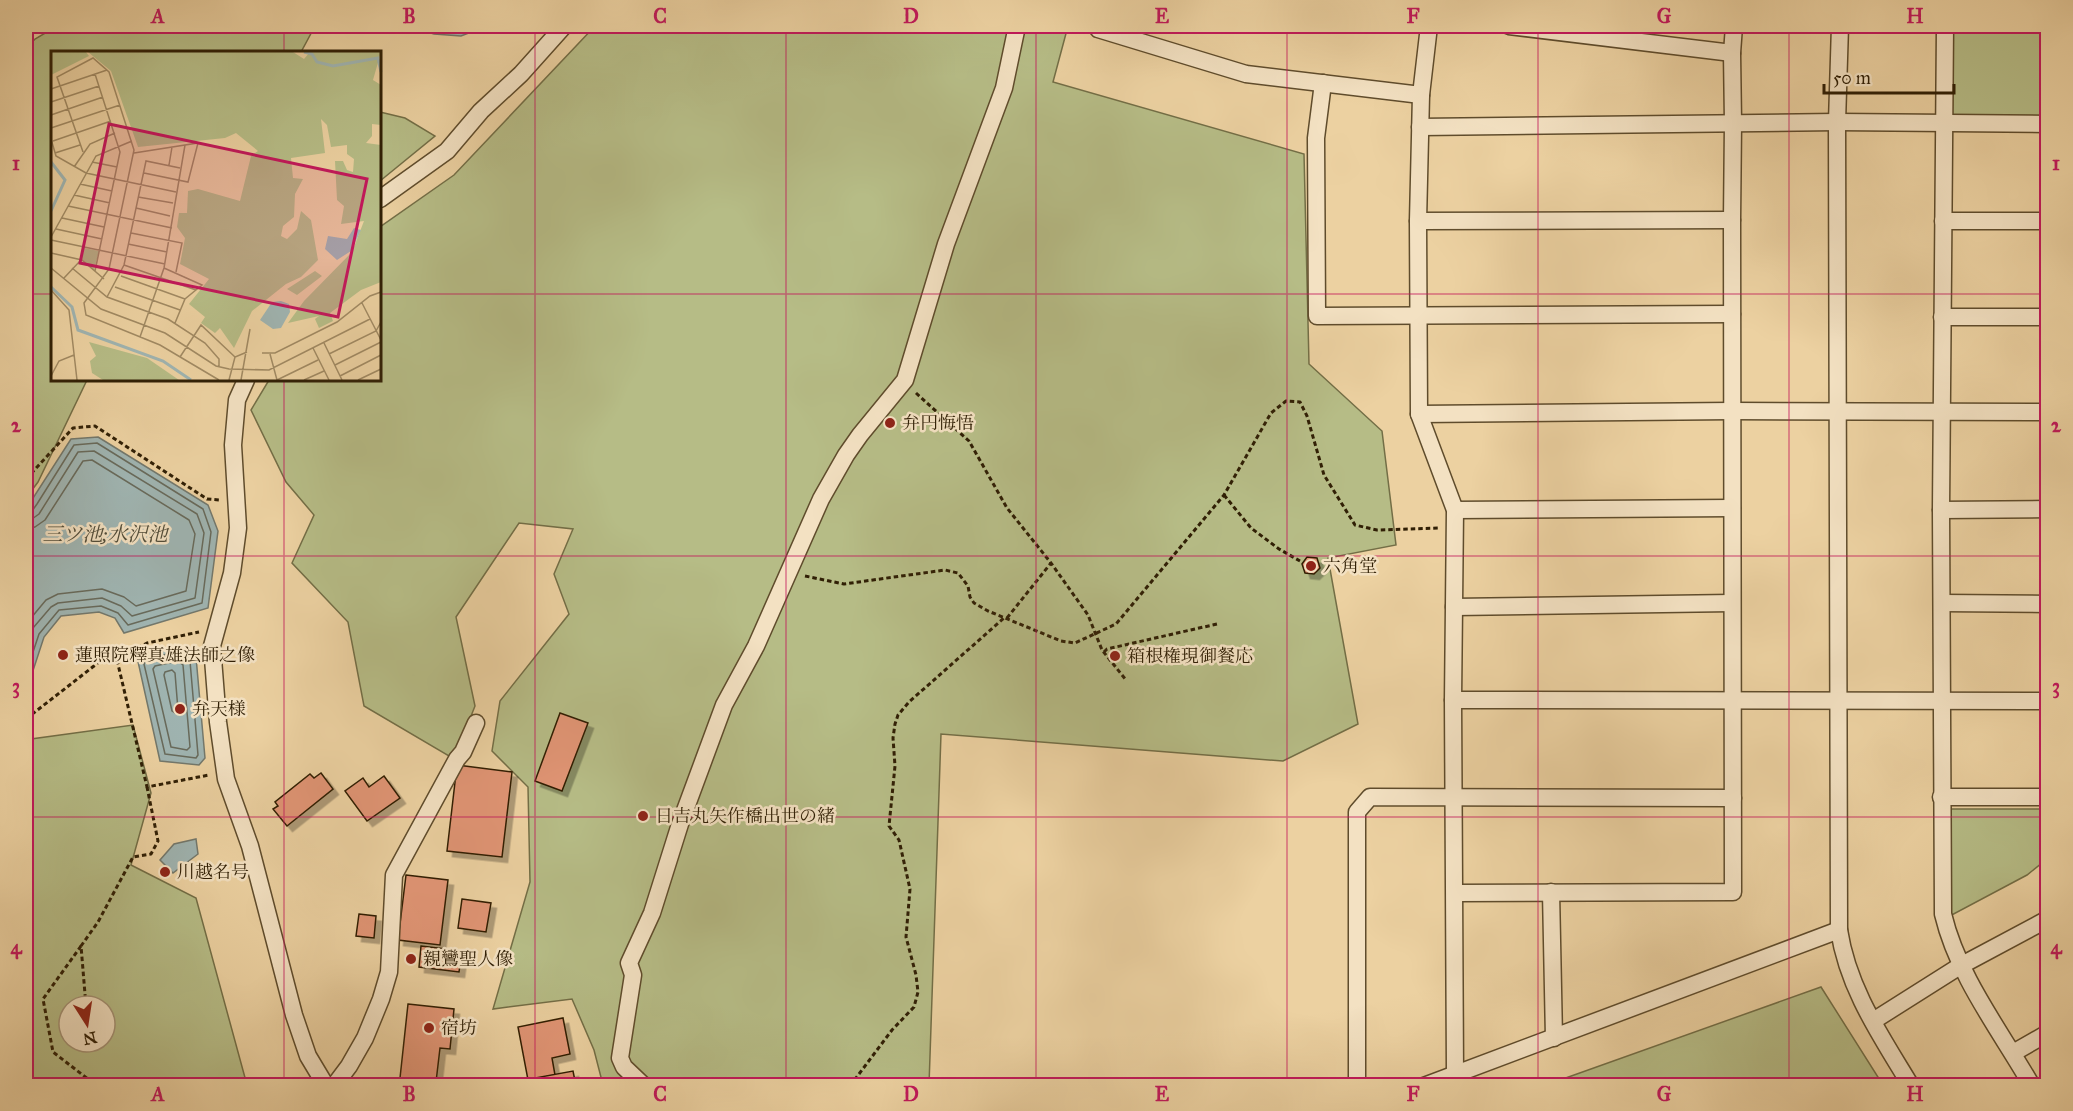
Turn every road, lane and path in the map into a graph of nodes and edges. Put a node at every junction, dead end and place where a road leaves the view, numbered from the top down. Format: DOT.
graph roads {
  1 [pos="564,26"];
  2 [pos="1017,26"];
  3 [pos="1100,26"];
  4 [pos="1429,26"];
  5 [pos="1509,26"];
  6 [pos="1734,26"];
  7 [pos="1840,26"];
  8 [pos="1945,26"];
  9 [pos="1732,53"];
  10 [pos="1323,83"];
  11 [pos="1421,95"];
  12 [pos="1837,122"];
  13 [pos="1733,123"];
  14 [pos="1944,123"];
  15 [pos="2048,124"];
  16 [pos="1420,127"];
  17 [pos="381,198"];
  18 [pos="1732,220"];
  19 [pos="1418,221"];
  20 [pos="1942,221"];
  21 [pos="2048,221"];
  22 [pos="1732,314"];
  23 [pos="1418,316"];
  24 [pos="1942,317"];
  25 [pos="2048,317"];
  26 [pos="905,380"];
  27 [pos="246,381"];
  28 [pos="1732,411"];
  29 [pos="1839,412"];
  30 [pos="1941,412"];
  31 [pos="2048,412"];
  32 [pos="1419,414"];
  33 [pos="26,479"];
  34 [pos="1224,495"];
  35 [pos="236,501"];
  36 [pos="1732,508"];
  37 [pos="2048,509"];
  38 [pos="1455,510"];
  39 [pos="1941,510"];
  40 [pos="1455,528"];
  41 [pos="1300,561"];
  42 [pos="1051,563"];
  43 [pos="789,572"];
  44 [pos="1732,603"];
  45 [pos="1942,603"];
  46 [pos="2048,604"];
  47 [pos="1454,607"];
  48 [pos="1005,618"];
  49 [pos="1217,624"];
  50 [pos="218,627"];
  51 [pos="1095,635"];
  52 [pos="1104,652"];
  53 [pos="117,659"];
  54 [pos="1126,680"];
  55 [pos="1453,700"];
  56 [pos="1732,700"];
  57 [pos="1838,700"];
  58 [pos="2048,700"];
  59 [pos="1942,701"];
  60 [pos="26,719"];
  61 [pos="476,723"];
  62 [pos="225,771"];
  63 [pos="147,788"];
  64 [pos="1941,797"];
  65 [pos="2048,797"];
  66 [pos="1453,798"];
  67 [pos="1732,798"];
  68 [pos="1551,892"];
  69 [pos="1455,893"];
  70 [pos="2048,919"];
  71 [pos="1839,930"];
  72 [pos="81,946"];
  73 [pos="1960,966"];
  74 [pos="85,994"];
  75 [pos="1873,1021"];
  76 [pos="2048,1033"];
  77 [pos="1554,1038"];
  78 [pos="2013,1053"];
  79 [pos="1455,1074"];
  80 [pos="98,1086"];
  81 [pos="326,1086"];
  82 [pos="334,1086"];
  83 [pos="644,1086"];
  84 [pos="850,1086"];
  85 [pos="1357,1086"];
  86 [pos="1424,1086"];
  87 [pos="1911,1086"];
  88 [pos="2032,1086"];
  1 -- 17 [label="street"];
  2 -- 26 [label="street"];
  3 -- 10 [label="street"];
  4 -- 11 [label="street"];
  5 -- 9 [label="street"];
  6 -- 9 [label="street"];
  7 -- 12 [label="street"];
  8 -- 14 [label="street"];
  9 -- 13 [label="street"];
  10 -- 11 [label="street"];
  10 -- 23 [label="street"];
  11 -- 16 [label="street"];
  12 -- 13 [label="street"];
  12 -- 14 [label="street"];
  12 -- 29 [label="street"];
  13 -- 16 [label="street"];
  13 -- 18 [label="street"];
  14 -- 15 [label="street"];
  14 -- 20 [label="street"];
  16 -- 19 [label="street"];
  18 -- 19 [label="street"];
  18 -- 22 [label="street"];
  19 -- 23 [label="street"];
  20 -- 21 [label="street"];
  20 -- 24 [label="street"];
  22 -- 23 [label="street"];
  22 -- 28 [label="street"];
  23 -- 32 [label="street"];
  24 -- 25 [label="street"];
  24 -- 30 [label="street"];
  26 -- 42 [label="path"];
  26 -- 43 [label="street"];
  27 -- 35 [label="street"];
  28 -- 29 [label="street"];
  28 -- 32 [label="street"];
  28 -- 36 [label="street"];
  29 -- 30 [label="street"];
  29 -- 57 [label="street"];
  30 -- 31 [label="street"];
  30 -- 39 [label="street"];
  32 -- 38 [label="street"];
  33 -- 35 [label="path"];
  34 -- 40 [label="path"];
  34 -- 41 [label="path"];
  34 -- 51 [label="path"];
  35 -- 50 [label="street"];
  36 -- 38 [label="street"];
  36 -- 44 [label="street"];
  37 -- 39 [label="street"];
  38 -- 40 [label="street"];
  39 -- 45 [label="street"];
  40 -- 47 [label="street"];
  42 -- 48 [label="path"];
  42 -- 51 [label="path"];
  43 -- 48 [label="path"];
  43 -- 83 [label="street"];
  44 -- 47 [label="street"];
  44 -- 56 [label="street"];
  45 -- 46 [label="street"];
  45 -- 59 [label="street"];
  47 -- 55 [label="street"];
  48 -- 51 [label="path"];
  48 -- 84 [label="path"];
  49 -- 52 [label="path"];
  50 -- 53 [label="path"];
  50 -- 62 [label="street"];
  51 -- 52 [label="path"];
  52 -- 54 [label="path"];
  53 -- 60 [label="path"];
  53 -- 63 [label="path"];
  55 -- 56 [label="street"];
  55 -- 66 [label="street"];
  56 -- 57 [label="street"];
  56 -- 67 [label="street"];
  57 -- 59 [label="street"];
  57 -- 71 [label="street"];
  58 -- 59 [label="street"];
  59 -- 64 [label="street"];
  61 -- 82 [label="street"];
  62 -- 63 [label="path"];
  62 -- 81 [label="street"];
  63 -- 72 [label="path"];
  64 -- 65 [label="street"];
  64 -- 73 [label="street"];
  66 -- 67 [label="street"];
  66 -- 69 [label="street"];
  66 -- 85 [label="street"];
  67 -- 68 [label="street"];
  68 -- 69 [label="street"];
  68 -- 77 [label="street"];
  69 -- 79 [label="street"];
  70 -- 73 [label="street"];
  71 -- 75 [label="street"];
  71 -- 77 [label="street"];
  72 -- 74 [label="path"];
  72 -- 80 [label="path"];
  73 -- 75 [label="street"];
  73 -- 78 [label="street"];
  75 -- 87 [label="street"];
  76 -- 78 [label="street"];
  77 -- 79 [label="street"];
  78 -- 88 [label="street"];
  79 -- 86 [label="street"];
}
